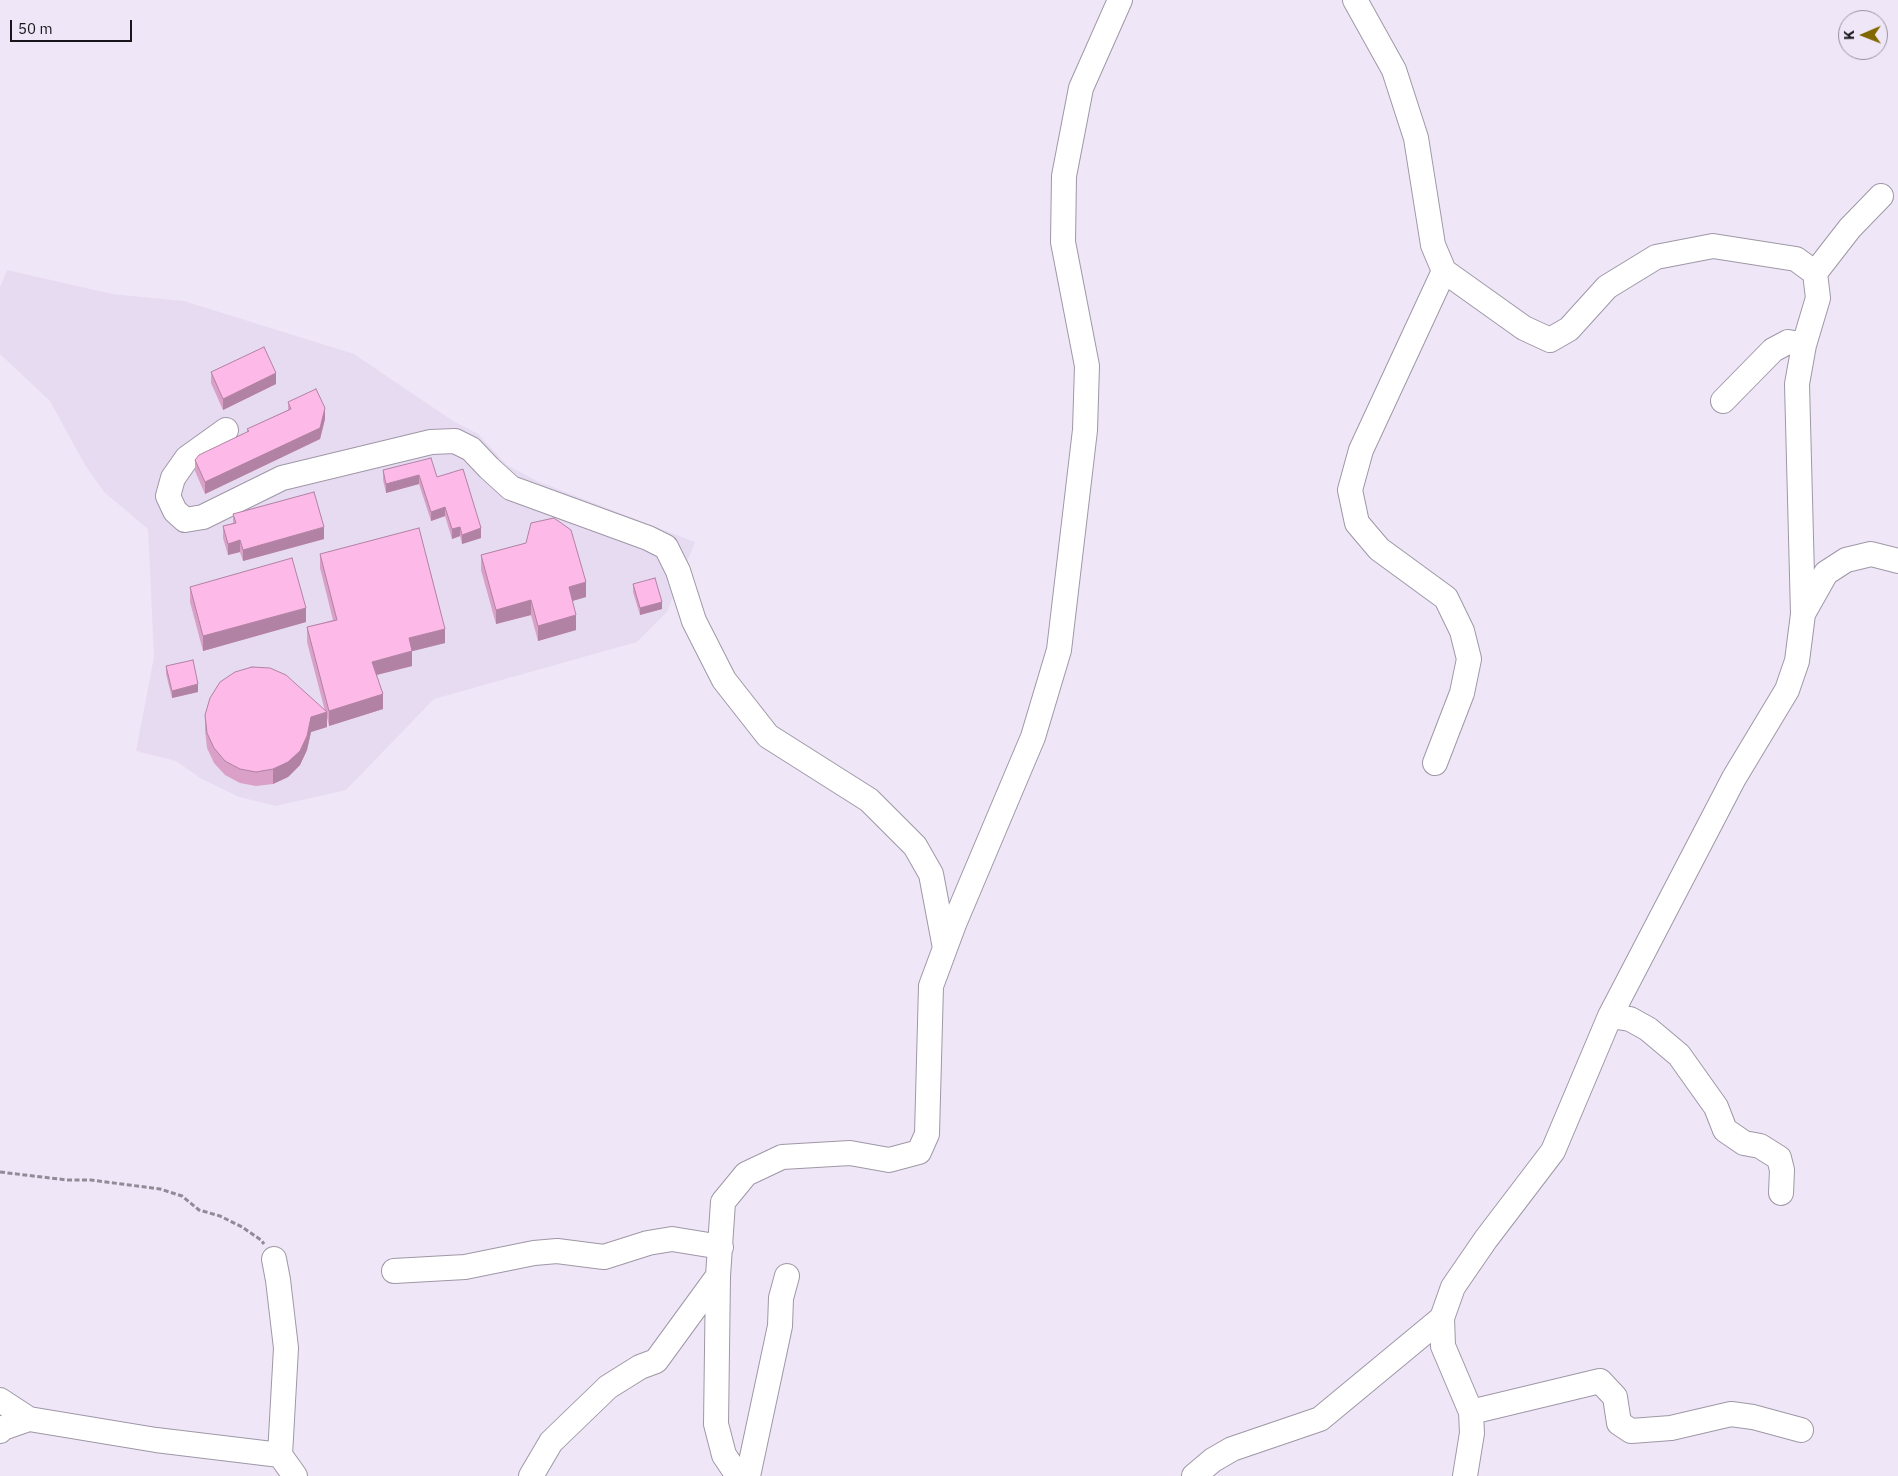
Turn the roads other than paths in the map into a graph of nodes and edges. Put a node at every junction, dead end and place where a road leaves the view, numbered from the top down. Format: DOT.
graph roads {
  1 [pos="1120,0"];
  2 [pos="1355,0"];
  3 [pos="1881,196"];
  4 [pos="1444,271"];
  5 [pos="1815,273"];
  6 [pos="1804,345"];
  7 [pos="1723,401"];
  8 [pos="226,430"];
  9 [pos="1898,561"];
  10 [pos="1803,614"];
  11 [pos="1436,763"];
  12 [pos="945,948"];
  13 [pos="1610,1016"];
  14 [pos="1781,1193"];
  15 [pos="721,1246"];
  16 [pos="274,1259"];
  17 [pos="394,1271"];
  18 [pos="718,1276"];
  19 [pos="787,1276"];
  20 [pos="1442,1318"];
  21 [pos="0,1400"];
  22 [pos="1471,1412"];
  23 [pos="28,1419"];
  24 [pos="1801,1430"];
  25 [pos="1,1432"];
  26 [pos="280,1455"];
  27 [pos="295,1476"];
  28 [pos="531,1476"];
  29 [pos="738,1476"];
  30 [pos="748,1476"];
  31 [pos="1194,1476"];
  32 [pos="1465,1476"];
  1 -- 12 [label="street"];
  2 -- 4 [label="street"];
  3 -- 5 [label="street"];
  4 -- 5 [label="street"];
  4 -- 11 [label="street"];
  5 -- 6 [label="street"];
  6 -- 7 [label="street"];
  6 -- 10 [label="street"];
  8 -- 12 [label="street"];
  9 -- 10 [label="street"];
  10 -- 13 [label="street"];
  12 -- 15 [label="street"];
  13 -- 14 [label="street"];
  13 -- 20 [label="street"];
  15 -- 17 [label="street"];
  15 -- 18 [label="street"];
  16 -- 26 [label="street"];
  18 -- 28 [label="street"];
  18 -- 29 [label="street"];
  19 -- 30 [label="street"];
  20 -- 22 [label="street"];
  20 -- 31 [label="street"];
  21 -- 23 [label="street"];
  22 -- 24 [label="street"];
  22 -- 32 [label="street"];
  23 -- 25 [label="street"];
  23 -- 26 [label="street"];
  26 -- 27 [label="street"];
}
